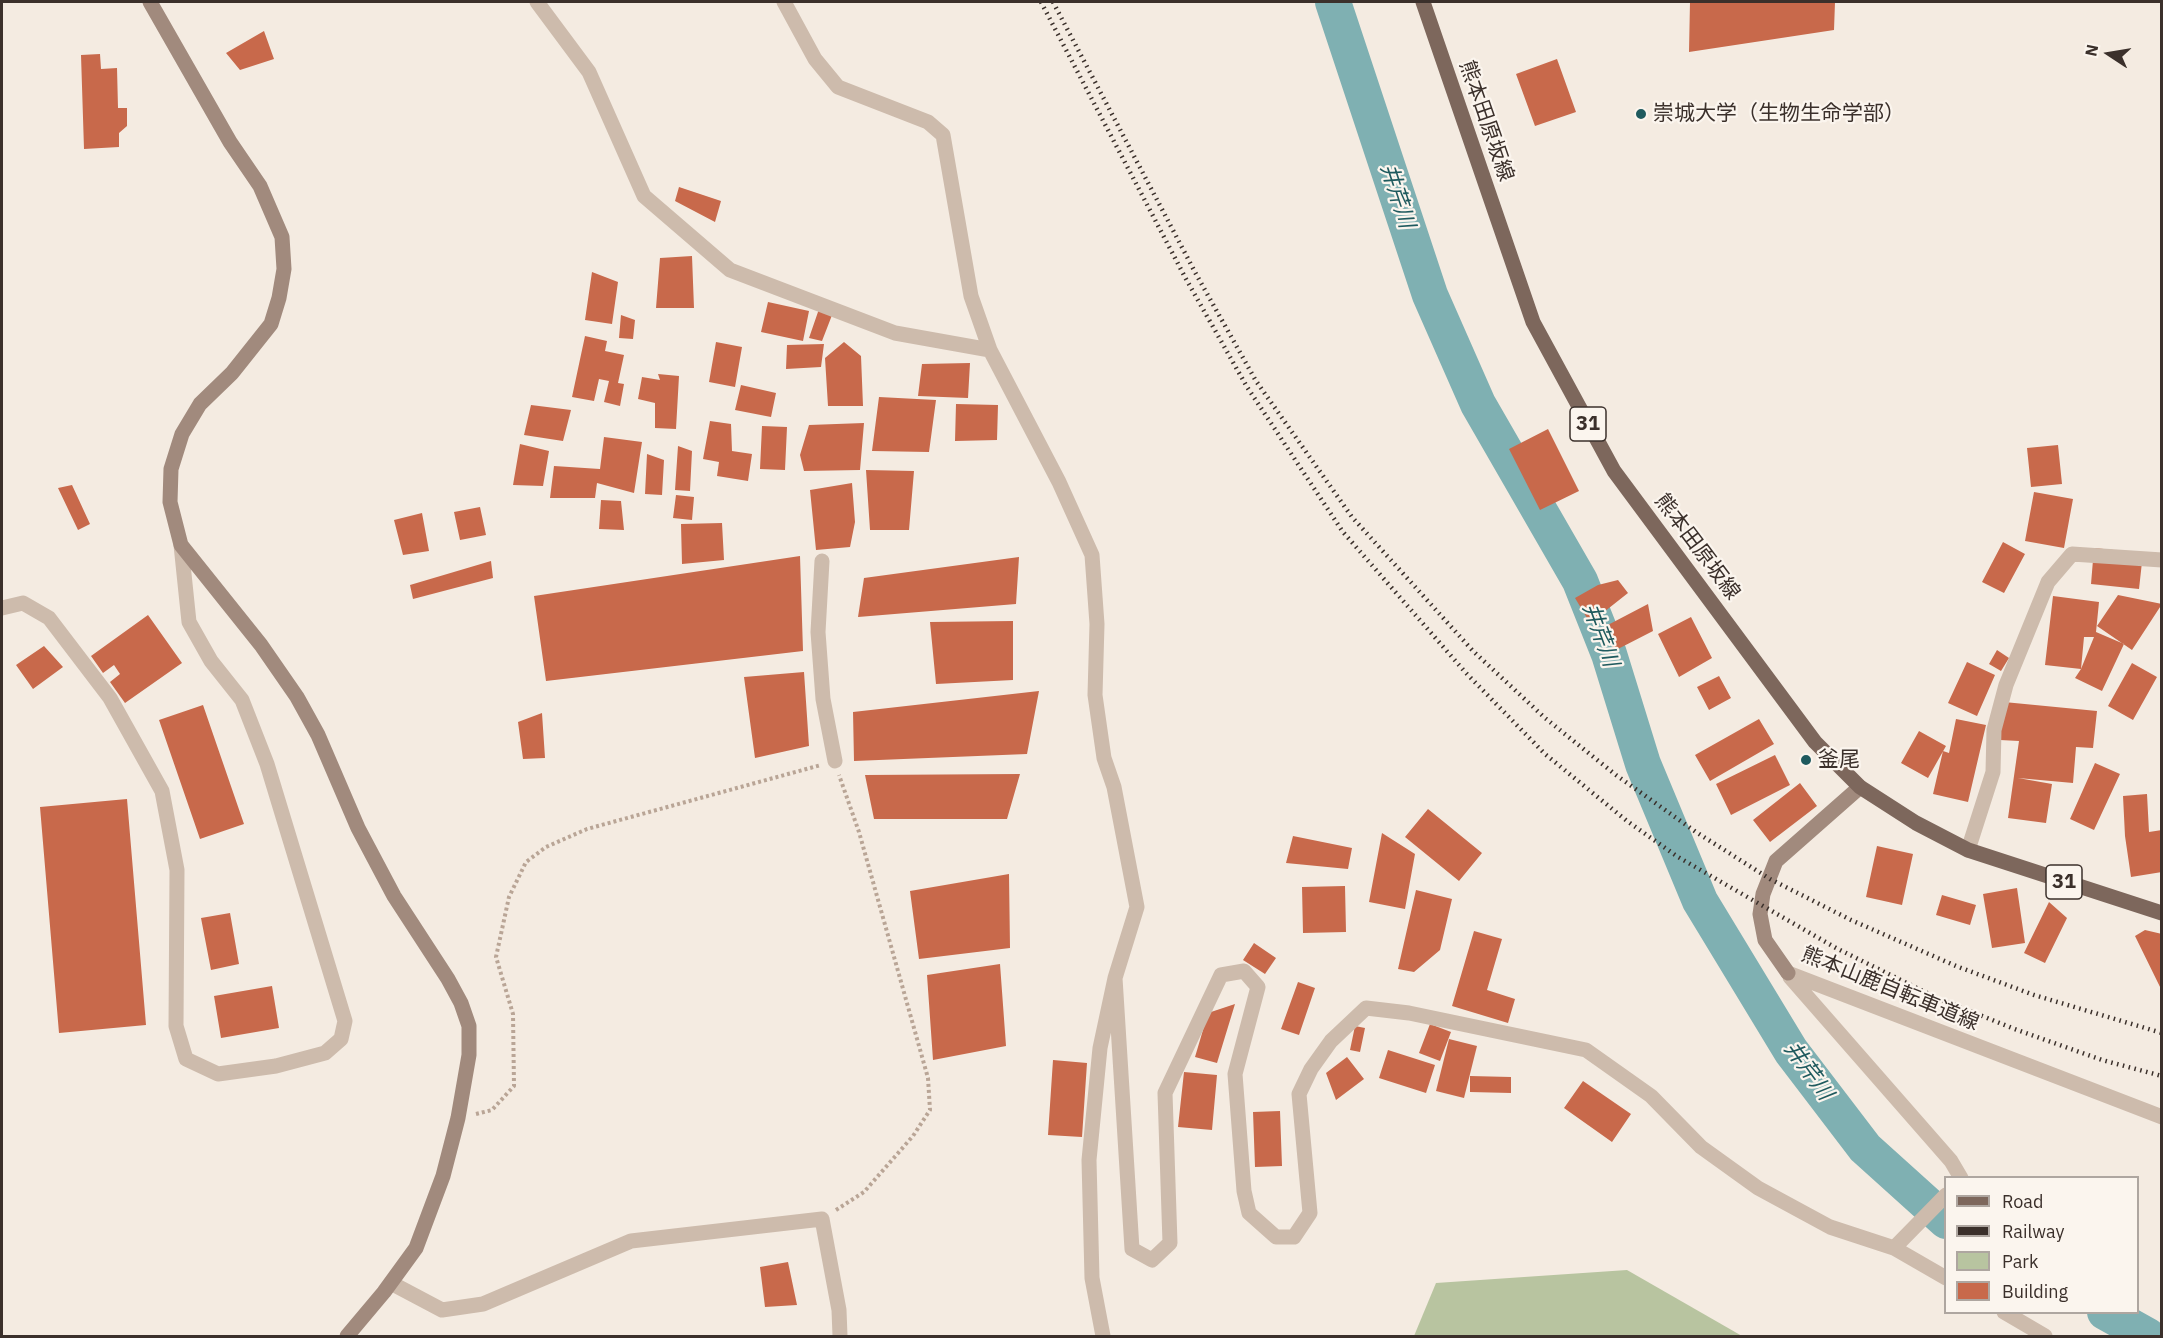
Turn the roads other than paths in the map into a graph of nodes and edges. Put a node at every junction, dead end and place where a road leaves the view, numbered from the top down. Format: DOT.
graph roads {
  1 [pos="150,2"];
  2 [pos="537,2"];
  3 [pos="784,2"];
  4 [pos="1423,2"];
  5 [pos="990,350"];
  6 [pos="181,545"];
  7 [pos="2162,560"];
  8 [pos="822,561"];
  9 [pos="2,608"];
  10 [pos="835,761"];
  11 [pos="1860,787"];
  12 [pos="1968,850"];
  13 [pos="2162,913"];
  14 [pos="1788,973"];
  15 [pos="1115,978"];
  16 [pos="2162,1117"];
  17 [pos="1960,1176"];
  18 [pos="1944,1197"];
  19 [pos="1894,1248"];
  20 [pos="1944,1277"];
  21 [pos="391,1283"];
  22 [pos="2007,1314"];
  23 [pos="347,1336"];
  24 [pos="840,1336"];
  25 [pos="1103,1336"];
  26 [pos="2045,1336"];
  1 -- 6 [label="street"];
  2 -- 5 [label="street"];
  3 -- 5 [label="street"];
  4 -- 11 [label="main road, 熊本田原坂線 / 31"];
  5 -- 15 [label="street"];
  6 -- 9 [label="street"];
  6 -- 21 [label="street"];
  7 -- 12 [label="street"];
  8 -- 10 [label="street"];
  11 -- 12 [label="main road, 熊本田原坂線 / 31"];
  11 -- 14 [label="street, 熊本山鹿自転車道線"];
  12 -- 13 [label="main road, 熊本田原坂線 / 31"];
  14 -- 16 [label="street, 熊本山鹿自転車道線"];
  14 -- 17 [label="street"];
  15 -- 19 [label="street"];
  15 -- 25 [label="street"];
  18 -- 19 [label="street"];
  19 -- 20 [label="street"];
  21 -- 23 [label="street"];
  21 -- 24 [label="street"];
  22 -- 26 [label="street"];
}
